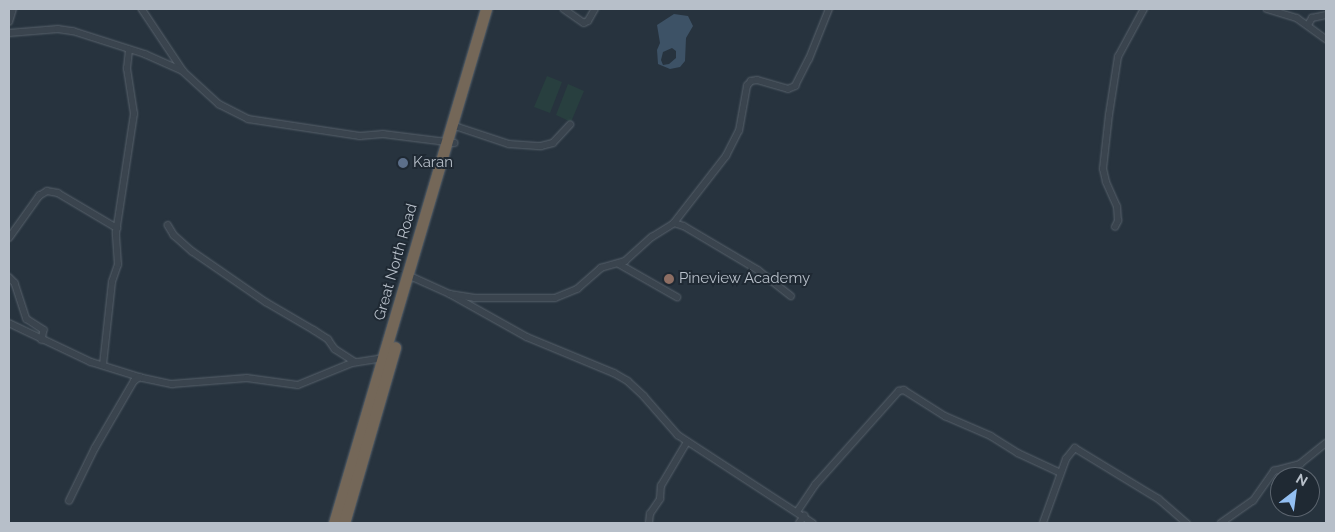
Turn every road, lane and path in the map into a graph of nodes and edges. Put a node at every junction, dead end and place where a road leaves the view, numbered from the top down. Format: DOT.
graph roads {
  1 [pos="13,9"];
  2 [pos="142,9"];
  3 [pos="486,9"];
  4 [pos="492,9"];
  5 [pos="564,9"];
  6 [pos="595,9"];
  7 [pos="829,9"];
  8 [pos="1144,9"];
  9 [pos="1267,9"];
  10 [pos="1296,9"];
  11 [pos="1326,15"];
  12 [pos="1291,16"];
  13 [pos="9,22"];
  14 [pos="1308,26"];
  15 [pos="9,34"];
  16 [pos="1326,39"];
  17 [pos="129,50"];
  18 [pos="183,71"];
  19 [pos="570,125"];
  20 [pos="455,127"];
  21 [pos="450,142"];
  22 [pos="674,223"];
  23 [pos="168,226"];
  24 [pos="117,228"];
  25 [pos="1115,228"];
  26 [pos="9,238"];
  27 [pos="619,264"];
  28 [pos="9,277"];
  29 [pos="412,277"];
  30 [pos="450,294"];
  31 [pos="791,296"];
  32 [pos="677,297"];
  33 [pos="9,323"];
  34 [pos="42,340"];
  35 [pos="387,359"];
  36 [pos="355,362"];
  37 [pos="103,365"];
  38 [pos="140,377"];
  39 [pos="687,442"];
  40 [pos="1326,443"];
  41 [pos="1060,472"];
  42 [pos="69,501"];
  43 [pos="797,512"];
  44 [pos="804,516"];
  45 [pos="334,523"];
  46 [pos="344,523"];
  47 [pos="649,523"];
  48 [pos="799,523"];
  49 [pos="813,523"];
  50 [pos="1043,523"];
  51 [pos="1187,523"];
  52 [pos="1221,523"];
  1 -- 13 [label="street"];
  2 -- 18 [label="street"];
  3 -- 20 [label="highway, Great North Road"];
  4 -- 20 [label="highway, Great North Road"];
  5 -- 6 [label="street"];
  7 -- 22 [label="street"];
  8 -- 25 [label="street"];
  9 -- 12 [label="street"];
  10 -- 12 [label="street"];
  11 -- 14 [label="street"];
  12 -- 14 [label="street"];
  14 -- 16 [label="street"];
  15 -- 17 [label="street"];
  17 -- 18 [label="street"];
  17 -- 24 [label="street"];
  18 -- 21 [label="street"];
  19 -- 20 [label="street"];
  20 -- 21 [label="highway, Great North Road"];
  21 -- 29 [label="highway, Great North Road"];
  22 -- 27 [label="street"];
  22 -- 31 [label="street"];
  23 -- 36 [label="street"];
  24 -- 26 [label="street"];
  24 -- 37 [label="street"];
  27 -- 30 [label="street"];
  27 -- 32 [label="street"];
  28 -- 34 [label="street"];
  29 -- 30 [label="street"];
  29 -- 35 [label="highway, Great North Road"];
  30 -- 39 [label="street"];
  33 -- 34 [label="street"];
  34 -- 37 [label="street"];
  35 -- 36 [label="street"];
  35 -- 45 [label="highway, Great North Road"];
  35 -- 46 [label="highway, Great North Road"];
  36 -- 38 [label="street"];
  37 -- 38 [label="street"];
  38 -- 42 [label="street"];
  39 -- 43 [label="street"];
  39 -- 47 [label="street"];
  40 -- 52 [label="street"];
  41 -- 43 [label="street"];
  41 -- 50 [label="street"];
  41 -- 51 [label="street"];
  43 -- 44 [label="street"];
  44 -- 48 [label="street"];
  44 -- 49 [label="street"];
}
